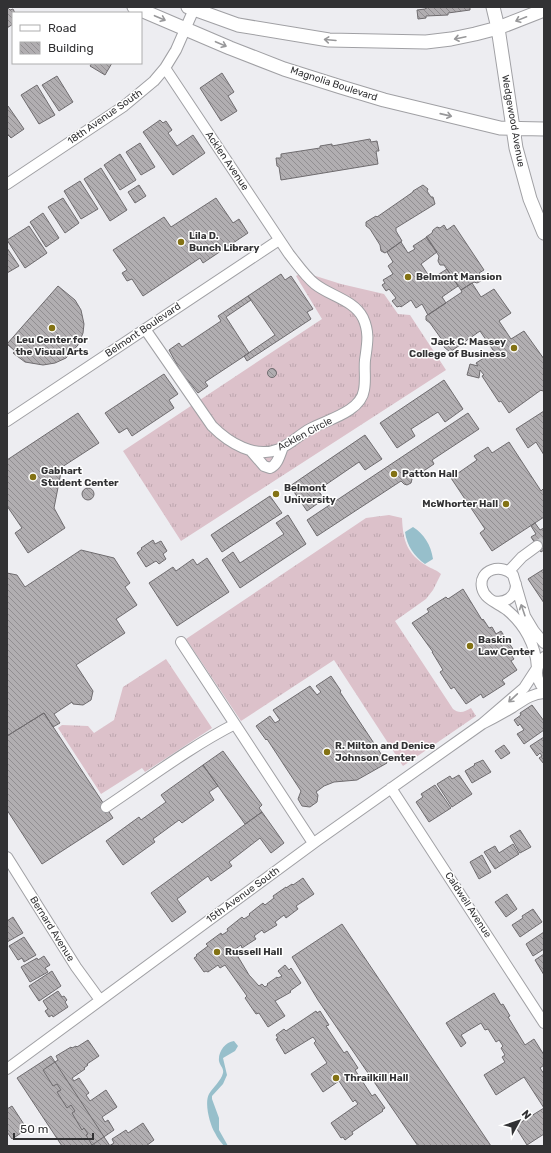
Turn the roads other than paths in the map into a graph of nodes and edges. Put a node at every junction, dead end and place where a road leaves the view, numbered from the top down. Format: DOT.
graph roads {
  1 [pos="134,7"];
  2 [pos="493,7"];
  3 [pos="191,8"];
  4 [pos="544,10"];
  5 [pos="498,28"];
  6 [pos="186,29"];
  7 [pos="165,68"];
  8 [pos="514,127"];
  9 [pos="544,129"];
  10 [pos="7,184"];
  11 [pos="543,228"];
  12 [pos="279,240"];
  13 [pos="289,254"];
  14 [pos="145,329"];
  15 [pos="7,421"];
  16 [pos="283,447"];
  17 [pos="251,451"];
  18 [pos="537,546"];
  19 [pos="509,571"];
  20 [pos="515,581"];
  21 [pos="489,599"];
  22 [pos="181,642"];
  23 [pos="544,642"];
  24 [pos="544,657"];
  25 [pos="537,668"];
  26 [pos="544,689"];
  27 [pos="544,693"];
  28 [pos="235,724"];
  29 [pos="482,724"];
  30 [pos="391,788"];
  31 [pos="106,807"];
  32 [pos="313,843"];
  33 [pos="7,857"];
  34 [pos="100,1000"];
  35 [pos="544,1022"];
  36 [pos="7,1069"];
  1 -- 6 [label="main road, Magnolia Boulevard, one-way"];
  2 -- 5 [label="main road, Wedgewood Avenue"];
  5 -- 3 [label="main road, one-way"];
  3 -- 6 [label="street, 18th Avenue South"];
  4 -- 5 [label="main road, one-way"];
  5 -- 8 [label="main road, Wedgewood Avenue"];
  6 -- 7 [label="street, 18th Avenue South"];
  6 -- 8 [label="main road, Magnolia Boulevard, one-way"];
  7 -- 10 [label="street, 18th Avenue South"];
  7 -- 12 [label="street, Acklen Avenue"];
  8 -- 9 [label="main road, Magnolia Boulevard"];
  8 -- 11 [label="main road, Wedgewood Avenue"];
  12 -- 13 [label="street, Acklen Avenue"];
  12 -- 14 [label="street, Belmont Boulevard"];
  13 -- 16 [label="street, Acklen Circle"];
  14 -- 15 [label="street, Belmont Boulevard"];
  14 -- 17 [label="street, Acklen Circle"];
  16 -- 17 [label="street, Acklen Circle"];
  16 -- 17 [label="street"];
  18 -- 19 [label="street"];
  19 -- 20 [label="street"];
  19 -- 21 [label="street"];
  20 -- 21 [label="street"];
  23 -- 20 [label="street, one-way"];
  21 -- 25 [label="street"];
  22 -- 28 [label="street"];
  24 -- 25 [label="street, 15th Avenue South"];
  25 -- 26 [label="street"];
  25 -- 29 [label="street, 15th Avenue South, one-way"];
  27 -- 29 [label="street, 15th Avenue South"];
  28 -- 31 [label="street"];
  28 -- 32 [label="street"];
  29 -- 30 [label="street, 15th Avenue South"];
  30 -- 32 [label="street, 15th Avenue South"];
  30 -- 35 [label="street, Caldwell Avenue"];
  32 -- 34 [label="street, 15th Avenue South"];
  33 -- 34 [label="street, Bernard Avenue"];
  34 -- 36 [label="street, 15th Avenue South"];
}
